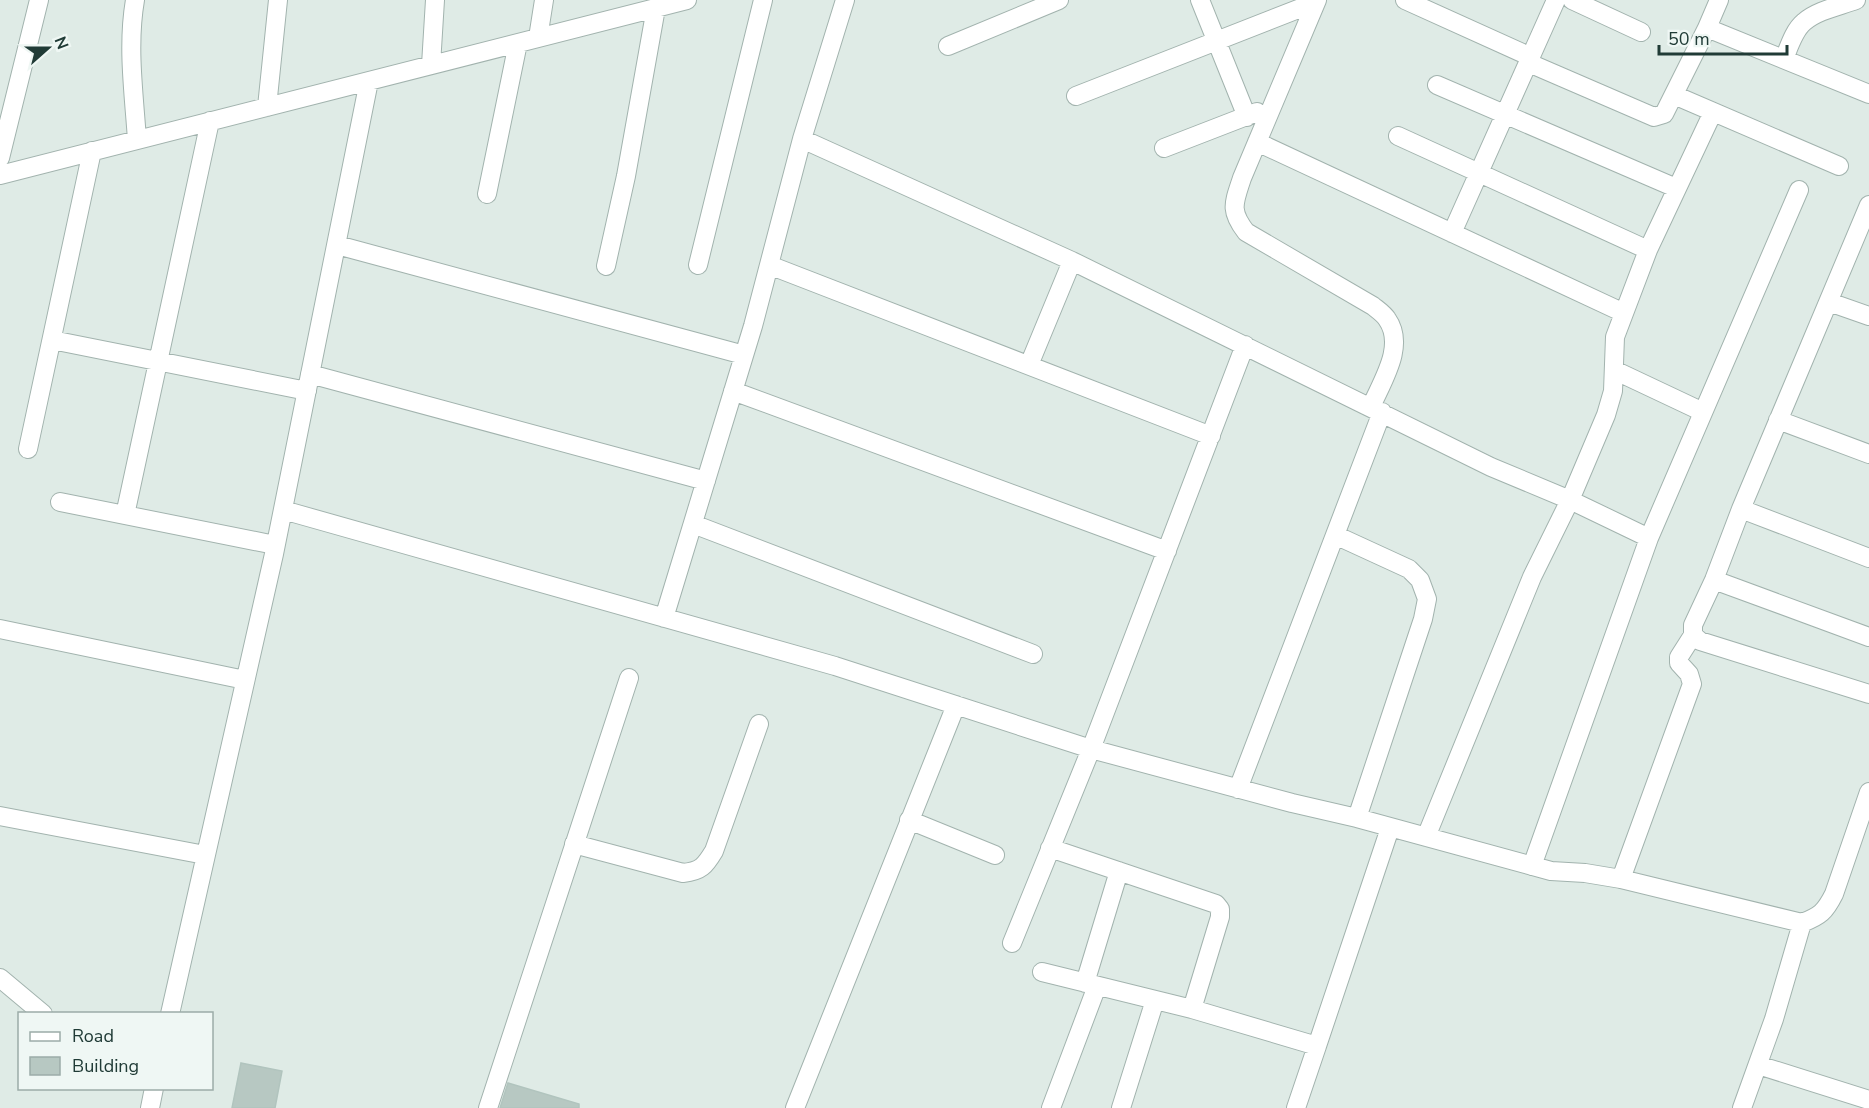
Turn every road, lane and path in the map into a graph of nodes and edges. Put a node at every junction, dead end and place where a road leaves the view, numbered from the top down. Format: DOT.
graph roads {
  1 [pos="39,0"];
  2 [pos="135,0"];
  3 [pos="278,0"];
  4 [pos="435,0"];
  5 [pos="544,0"];
  6 [pos="687,0"];
  7 [pos="763,0"];
  8 [pos="845,0"];
  9 [pos="1059,0"];
  10 [pos="1200,0"];
  11 [pos="1405,0"];
  12 [pos="1556,0"];
  13 [pos="1572,0"];
  14 [pos="1719,0"];
  15 [pos="1856,0"];
  16 [pos="1317,1"];
  17 [pos="1032,5"];
  18 [pos="648,6"];
  19 [pos="1707,28"];
  20 [pos="1641,32"];
  21 [pos="538,38"];
  22 [pos="1217,42"];
  23 [pos="518,43"];
  24 [pos="948,46"];
  25 [pos="1784,59"];
  26 [pos="1530,60"];
  27 [pos="431,65"];
  28 [pos="369,81"];
  29 [pos="1437,85"];
  30 [pos="1869,94"];
  31 [pos="1674,95"];
  32 [pos="1076,96"];
  33 [pos="1273,104"];
  34 [pos="267,107"];
  35 [pos="1713,112"];
  36 [pos="1505,115"];
  37 [pos="1247,117"];
  38 [pos="210,122"];
  39 [pos="1398,136"];
  40 [pos="802,139"];
  41 [pos="137,140"];
  42 [pos="1257,142"];
  43 [pos="1164,148"];
  44 [pos="92,152"];
  45 [pos="0,158"];
  46 [pos="1839,166"];
  47 [pos="1480,172"];
  48 [pos="0,175"];
  49 [pos="1676,188"];
  50 [pos="1799,190"];
  51 [pos="487,194"];
  52 [pos="1869,205"];
  53 [pos="1452,233"];
  54 [pos="337,245"];
  55 [pos="1648,250"];
  56 [pos="1072,261"];
  57 [pos="769,265"];
  58 [pos="606,266"];
  59 [pos="698,266"];
  60 [pos="1829,302"];
  61 [pos="1624,313"];
  62 [pos="1869,316"];
  63 [pos="52,340"];
  64 [pos="1245,345"];
  65 [pos="744,355"];
  66 [pos="159,362"];
  67 [pos="1029,365"];
  68 [pos="1614,370"];
  69 [pos="309,382"];
  70 [pos="733,391"];
  71 [pos="1376,409"];
  72 [pos="1703,412"];
  73 [pos="1778,420"];
  74 [pos="1211,436"];
  75 [pos="28,449"];
  76 [pos="1869,454"];
  77 [pos="706,481"];
  78 [pos="1570,501"];
  79 [pos="60,502"];
  80 [pos="1741,509"];
  81 [pos="283,510"];
  82 [pos="125,515"];
  83 [pos="693,524"];
  84 [pos="1335,535"];
  85 [pos="1649,538"];
  86 [pos="275,545"];
  87 [pos="1167,551"];
  88 [pos="1869,558"];
  89 [pos="1714,580"];
  90 [pos="664,618"];
  91 [pos="0,629"];
  92 [pos="1693,634"];
  93 [pos="1869,637"];
  94 [pos="1033,654"];
  95 [pos="630,678"];
  96 [pos="245,680"];
  97 [pos="1869,694"];
  98 [pos="956,705"];
  99 [pos="759,724"];
  100 [pos="1091,749"];
  101 [pos="1238,789"];
  102 [pos="1869,792"];
  103 [pos="0,816"];
  104 [pos="1357,818"];
  105 [pos="909,820"];
  106 [pos="1390,828"];
  107 [pos="1426,837"];
  108 [pos="574,844"];
  109 [pos="1050,848"];
  110 [pos="205,855"];
  111 [pos="995,855"];
  112 [pos="1532,866"];
  113 [pos="1119,871"];
  114 [pos="1621,879"];
  115 [pos="1802,923"];
  116 [pos="1012,943"];
  117 [pos="1041,972"];
  118 [pos="0,978"];
  119 [pos="1091,984"];
  120 [pos="1155,1000"];
  121 [pos="1192,1009"];
  122 [pos="41,1012"];
  123 [pos="170,1012"];
  124 [pos="1317,1046"];
  125 [pos="1758,1065"];
  126 [pos="154,1090"];
  127 [pos="1869,1100"];
  128 [pos="150,1108"];
  129 [pos="488,1108"];
  130 [pos="795,1108"];
  131 [pos="1051,1108"];
  132 [pos="1120,1108"];
  133 [pos="1296,1108"];
  134 [pos="1742,1108"];
  1 -- 45 [label="street"];
  2 -- 41 [label="street"];
  3 -- 34 [label="street"];
  4 -- 27 [label="street"];
  5 -- 21 [label="street"];
  6 -- 18 [label="street"];
  7 -- 59 [label="street"];
  8 -- 40 [label="street"];
  9 -- 17 [label="street"];
  10 -- 22 [label="street"];
  11 -- 26 [label="street"];
  12 -- 26 [label="street"];
  13 -- 20 [label="street"];
  14 -- 19 [label="street"];
  15 -- 25 [label="street"];
  16 -- 22 [label="street"];
  16 -- 33 [label="street"];
  17 -- 24 [label="street"];
  18 -- 21 [label="street"];
  18 -- 58 [label="street"];
  19 -- 25 [label="street"];
  19 -- 31 [label="street"];
  21 -- 23 [label="street"];
  22 -- 32 [label="street"];
  22 -- 37 [label="street"];
  23 -- 27 [label="street"];
  23 -- 51 [label="street"];
  25 -- 30 [label="street"];
  26 -- 31 [label="street"];
  26 -- 36 [label="street"];
  27 -- 28 [label="street"];
  28 -- 34 [label="street"];
  28 -- 54 [label="street"];
  29 -- 36 [label="street"];
  31 -- 35 [label="street"];
  33 -- 37 [label="street"];
  33 -- 42 [label="street"];
  34 -- 38 [label="street"];
  35 -- 46 [label="street"];
  35 -- 49 [label="street"];
  36 -- 47 [label="street"];
  36 -- 49 [label="street"];
  37 -- 43 [label="street"];
  38 -- 41 [label="street"];
  38 -- 66 [label="street"];
  39 -- 47 [label="street"];
  40 -- 56 [label="street"];
  40 -- 57 [label="street"];
  41 -- 44 [label="street"];
  42 -- 53 [label="street"];
  42 -- 71 [label="street"];
  44 -- 48 [label="street"];
  44 -- 63 [label="street"];
  47 -- 53 [label="street"];
  47 -- 55 [label="street"];
  49 -- 55 [label="street"];
  50 -- 72 [label="street"];
  52 -- 60 [label="street"];
  53 -- 61 [label="street"];
  54 -- 65 [label="street"];
  54 -- 69 [label="street"];
  55 -- 61 [label="street"];
  56 -- 64 [label="street"];
  56 -- 67 [label="street"];
  57 -- 65 [label="street"];
  57 -- 67 [label="street"];
  60 -- 62 [label="street"];
  60 -- 73 [label="street"];
  61 -- 68 [label="street"];
  63 -- 66 [label="street"];
  63 -- 75 [label="street"];
  64 -- 71 [label="street"];
  64 -- 74 [label="street"];
  65 -- 70 [label="street"];
  66 -- 69 [label="street"];
  66 -- 82 [label="street"];
  67 -- 74 [label="street"];
  68 -- 72 [label="street"];
  68 -- 78 [label="street"];
  69 -- 77 [label="street"];
  69 -- 81 [label="street"];
  70 -- 77 [label="street"];
  70 -- 87 [label="street"];
  71 -- 78 [label="street"];
  71 -- 84 [label="street"];
  72 -- 85 [label="street"];
  73 -- 76 [label="street"];
  73 -- 80 [label="street"];
  74 -- 87 [label="street"];
  77 -- 83 [label="street"];
  78 -- 85 [label="street"];
  78 -- 107 [label="street"];
  79 -- 82 [label="street"];
  80 -- 88 [label="street"];
  80 -- 89 [label="street"];
  81 -- 86 [label="street"];
  81 -- 90 [label="street"];
  82 -- 86 [label="street"];
  83 -- 90 [label="street"];
  83 -- 94 [label="street"];
  84 -- 101 [label="street"];
  84 -- 104 [label="street"];
  85 -- 112 [label="street"];
  86 -- 96 [label="street"];
  87 -- 100 [label="street"];
  89 -- 92 [label="street"];
  89 -- 93 [label="street"];
  90 -- 98 [label="street"];
  91 -- 96 [label="street"];
  92 -- 97 [label="street"];
  92 -- 114 [label="street"];
  95 -- 108 [label="street"];
  96 -- 110 [label="street"];
  98 -- 100 [label="street"];
  98 -- 105 [label="street"];
  99 -- 108 [label="street"];
  100 -- 101 [label="street"];
  100 -- 109 [label="street"];
  101 -- 104 [label="street"];
  102 -- 115 [label="street"];
  103 -- 110 [label="street"];
  104 -- 106 [label="street"];
  105 -- 111 [label="street"];
  105 -- 130 [label="street"];
  106 -- 107 [label="street"];
  106 -- 124 [label="street"];
  107 -- 112 [label="street"];
  108 -- 129 [label="street"];
  109 -- 113 [label="street"];
  109 -- 116 [label="street"];
  110 -- 123 [label="street"];
  112 -- 114 [label="street"];
  113 -- 119 [label="street"];
  113 -- 121 [label="street"];
  114 -- 115 [label="street"];
  115 -- 125 [label="street"];
  117 -- 119 [label="street"];
  118 -- 122 [label="street"];
  119 -- 120 [label="street"];
  119 -- 131 [label="street"];
  120 -- 121 [label="street"];
  120 -- 132 [label="street"];
  121 -- 124 [label="street"];
  124 -- 133 [label="street"];
  125 -- 127 [label="street"];
  125 -- 134 [label="street"];
  126 -- 128 [label="street"];
}
